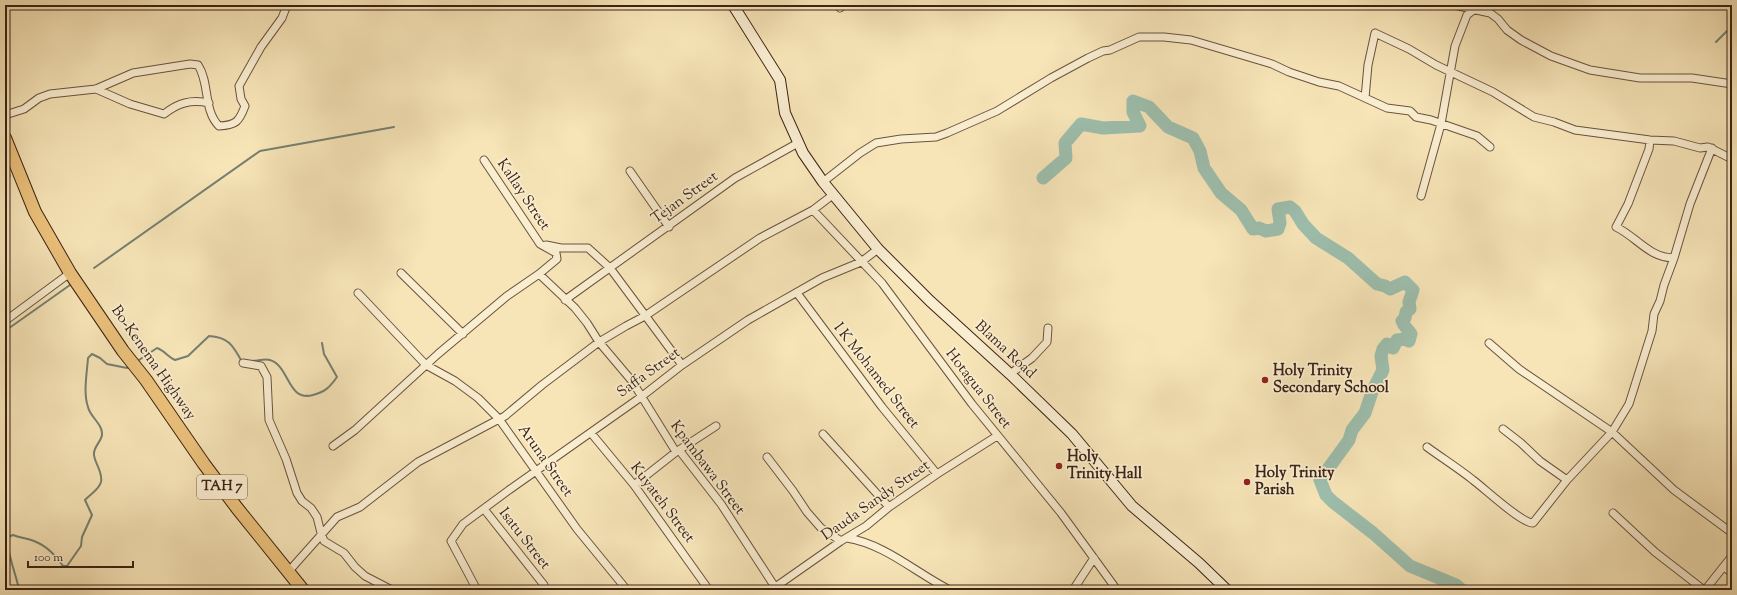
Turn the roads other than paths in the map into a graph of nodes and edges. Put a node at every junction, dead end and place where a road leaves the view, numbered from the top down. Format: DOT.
graph roads {
  1 [pos="287,5"];
  2 [pos="733,5"];
  3 [pos="1454,5"];
  4 [pos="1474,9"];
  5 [pos="1451,71"];
  6 [pos="1732,84"];
  7 [pos="96,89"];
  8 [pos="1365,98"];
  9 [pos="209,103"];
  10 [pos="5,115"];
  11 [pos="1441,124"];
  12 [pos="5,138"];
  13 [pos="1650,140"];
  14 [pos="798,142"];
  15 [pos="1490,147"];
  16 [pos="1712,148"];
  17 [pos="1732,159"];
  18 [pos="484,160"];
  19 [pos="630,171"];
  20 [pos="823,182"];
  21 [pos="834,194"];
  22 [pos="1421,196"];
  23 [pos="813,210"];
  24 [pos="669,227"];
  25 [pos="540,244"];
  26 [pos="878,249"];
  27 [pos="1674,258"];
  28 [pos="861,262"];
  29 [pos="610,268"];
  30 [pos="70,273"];
  31 [pos="401,273"];
  32 [pos="539,274"];
  33 [pos="797,293"];
  34 [pos="358,294"];
  35 [pos="565,300"];
  36 [pos="645,316"];
  37 [pos="5,321"];
  38 [pos="1048,328"];
  39 [pos="463,334"];
  40 [pos="599,342"];
  41 [pos="1489,343"];
  42 [pos="243,363"];
  43 [pos="426,365"];
  44 [pos="682,365"];
  45 [pos="1010,374"];
  46 [pos="640,397"];
  47 [pos="499,419"];
  48 [pos="716,426"];
  49 [pos="1503,429"];
  50 [pos="1612,432"];
  51 [pos="591,433"];
  52 [pos="823,434"];
  53 [pos="997,436"];
  54 [pos="333,446"];
  55 [pos="1427,447"];
  56 [pos="677,451"];
  57 [pos="767,458"];
  58 [pos="536,471"];
  59 [pos="937,474"];
  60 [pos="1567,480"];
  61 [pos="634,484"];
  62 [pos="889,507"];
  63 [pos="484,509"];
  64 [pos="1613,513"];
  65 [pos="1732,533"];
  66 [pos="322,535"];
  67 [pos="844,540"];
  68 [pos="1732,556"];
  69 [pos="1094,558"];
  70 [pos="1724,567"];
  71 [pos="289,571"];
  72 [pos="1732,572"];
  73 [pos="544,586"];
  74 [pos="773,589"];
  75 [pos="303,590"];
  76 [pos="392,590"];
  77 [pos="477,590"];
  78 [pos="627,590"];
  79 [pos="709,590"];
  80 [pos="950,590"];
  81 [pos="1073,590"];
  82 [pos="1117,590"];
  83 [pos="1227,590"];
  84 [pos="1705,590"];
  1 -- 9 [label="street"];
  2 -- 14 [label="street, Blama Road"];
  3 -- 4 [label="street"];
  4 -- 5 [label="street"];
  4 -- 6 [label="street"];
  5 -- 8 [label="street"];
  5 -- 11 [label="street"];
  5 -- 13 [label="street"];
  7 -- 9 [label="street"];
  7 -- 9 [label="street"];
  7 -- 10 [label="street"];
  8 -- 11 [label="street"];
  8 -- 20 [label="street"];
  11 -- 15 [label="street"];
  11 -- 22 [label="street"];
  12 -- 30 [label="highway, Bo-Kenema Highway / TAH 7"];
  13 -- 16 [label="street"];
  13 -- 27 [label="street"];
  14 -- 20 [label="street, Blama Road"];
  14 -- 24 [label="street, Tejan Street"];
  16 -- 17 [label="street"];
  16 -- 27 [label="street"];
  18 -- 25 [label="street, Kallay Street"];
  19 -- 24 [label="street"];
  20 -- 21 [label="street, Blama Road"];
  21 -- 23 [label="street"];
  21 -- 26 [label="street, Blama Road"];
  23 -- 28 [label="street, Hotagua Street"];
  23 -- 36 [label="street"];
  24 -- 29 [label="street, Tejan Street"];
  25 -- 29 [label="street"];
  25 -- 32 [label="street, Kallay Street"];
  26 -- 28 [label="street, Saffa Street"];
  26 -- 45 [label="street, Blama Road"];
  27 -- 50 [label="street"];
  28 -- 33 [label="street, Saffa Street"];
  28 -- 53 [label="street, Hotagua Street"];
  29 -- 35 [label="street, Tejan Street"];
  29 -- 36 [label="street"];
  30 -- 37 [label="street"];
  30 -- 71 [label="highway, Bo-Kenema Highway / TAH 7"];
  31 -- 39 [label="street"];
  32 -- 35 [label="street, Kpambawa Street"];
  32 -- 39 [label="street"];
  33 -- 44 [label="street, Saffa Street"];
  33 -- 59 [label="street, I K Mohamed Street"];
  34 -- 43 [label="street, Aruna Street"];
  35 -- 40 [label="street, Kpambawa Street"];
  36 -- 40 [label="street"];
  36 -- 44 [label="street"];
  38 -- 45 [label="street"];
  39 -- 43 [label="street"];
  40 -- 46 [label="street, Kpambawa Street"];
  40 -- 47 [label="street"];
  41 -- 50 [label="street"];
  42 -- 66 [label="street"];
  43 -- 47 [label="street, Aruna Street"];
  43 -- 54 [label="street"];
  44 -- 46 [label="street, Saffa Street"];
  45 -- 83 [label="street, Blama Road"];
  46 -- 51 [label="street, Saffa Street"];
  46 -- 56 [label="street, Kpambawa Street"];
  47 -- 58 [label="street, Aruna Street"];
  47 -- 66 [label="street"];
  48 -- 56 [label="street"];
  49 -- 60 [label="street"];
  50 -- 60 [label="street"];
  50 -- 65 [label="street"];
  51 -- 58 [label="street, Saffa Street"];
  51 -- 61 [label="street, Kuyateh Street"];
  52 -- 62 [label="street"];
  53 -- 59 [label="street, Dauda Sandy Street"];
  53 -- 69 [label="street, Hotagua Street"];
  55 -- 60 [label="street"];
  56 -- 61 [label="street"];
  56 -- 74 [label="street, Kpambawa Street"];
  57 -- 67 [label="street"];
  58 -- 63 [label="street, Saffa Street"];
  58 -- 78 [label="street, Aruna Street"];
  59 -- 62 [label="street, Dauda Sandy Street"];
  61 -- 79 [label="street, Kuyateh Street"];
  62 -- 67 [label="street, Dauda Sandy Street"];
  63 -- 73 [label="street, Isatu Street"];
  63 -- 77 [label="street, Saffa Street"];
  64 -- 84 [label="street"];
  66 -- 71 [label="street"];
  66 -- 76 [label="street"];
  67 -- 74 [label="street, Dauda Sandy Street"];
  67 -- 80 [label="street"];
  68 -- 70 [label="street"];
  69 -- 81 [label="street"];
  69 -- 82 [label="street, Hotagua Street"];
  70 -- 72 [label="street"];
  70 -- 84 [label="street"];
  71 -- 75 [label="highway, Bo-Kenema Highway / TAH 7"];
}
